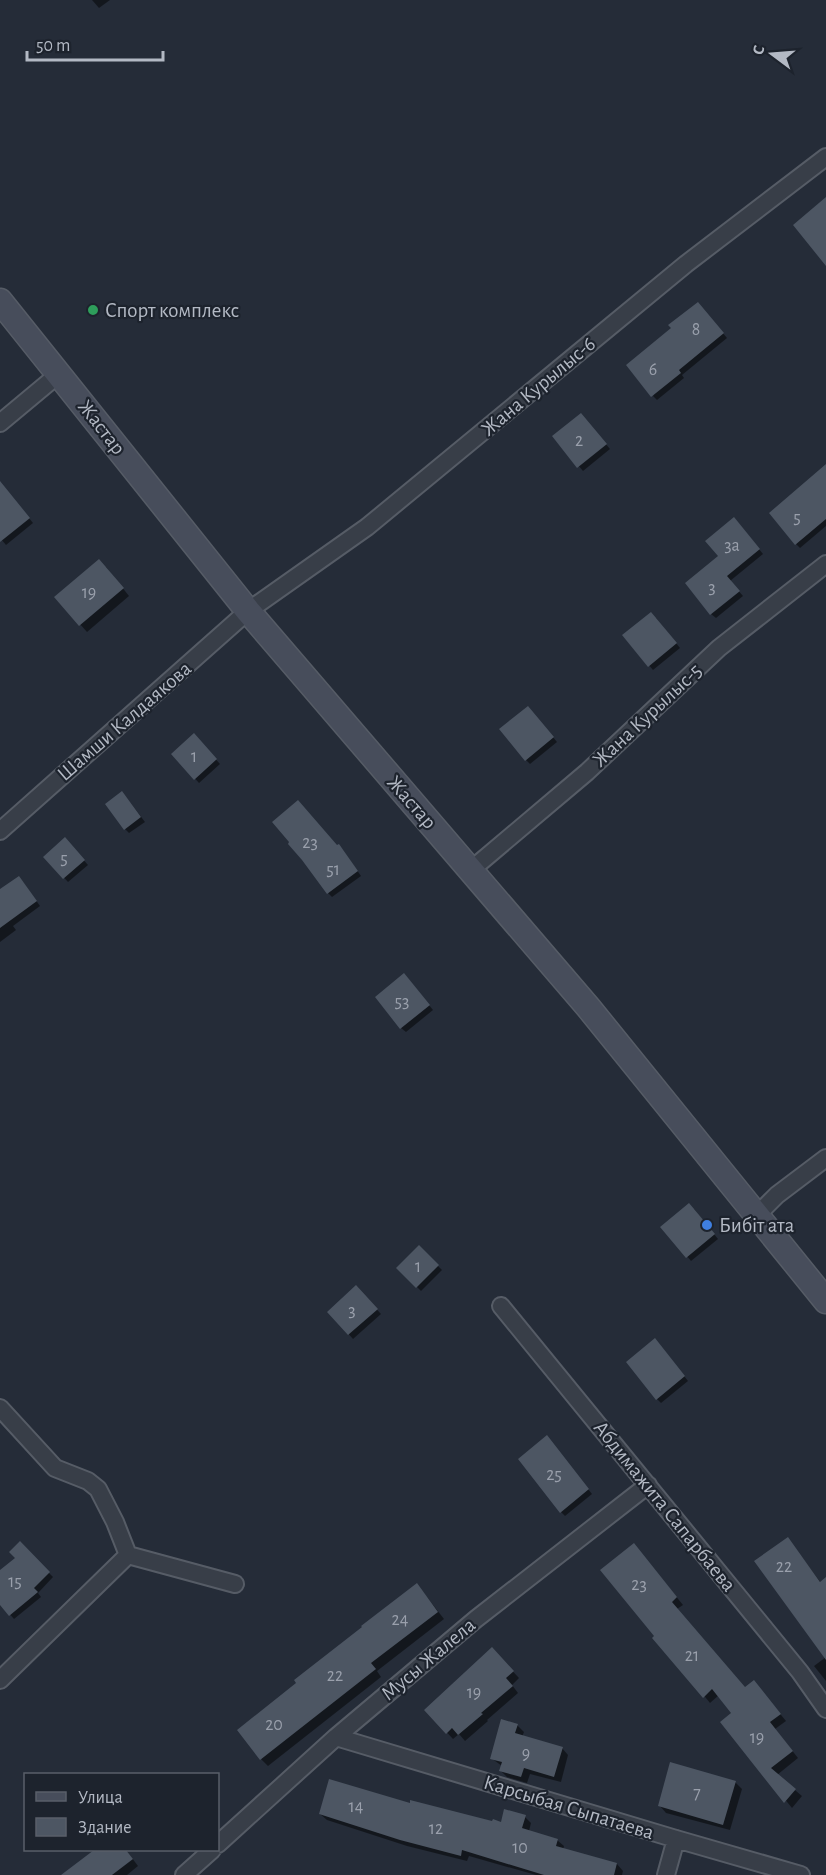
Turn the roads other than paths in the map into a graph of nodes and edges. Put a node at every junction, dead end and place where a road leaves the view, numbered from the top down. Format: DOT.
graph roads {
  1 [pos="826,157"];
  2 [pos="0,301"];
  3 [pos="60,373"];
  4 [pos="0,423"];
  5 [pos="826,564"];
  6 [pos="248,611"];
  7 [pos="0,831"];
  8 [pos="471,870"];
  9 [pos="826,1158"];
  10 [pos="757,1215"];
  11 [pos="826,1301"];
  12 [pos="501,1306"];
  13 [pos="0,1408"];
  14 [pos="648,1485"];
  15 [pos="128,1555"];
  16 [pos="235,1584"];
  17 [pos="0,1680"];
  18 [pos="826,1709"];
  19 [pos="336,1737"];
  20 [pos="676,1839"];
  21 [pos="219,1843"];
  22 [pos="211,1851"];
  23 [pos="184,1875"];
  24 [pos="666,1875"];
  25 [pos="801,1875"];
  1 -- 6 [label="street, Жана Курылыс-6"];
  2 -- 3 [label="street, Жастар"];
  3 -- 4 [label="street"];
  3 -- 6 [label="street, Жастар"];
  5 -- 8 [label="street, Жана Курылыс-5"];
  6 -- 7 [label="street, Шамши Калдаякова"];
  6 -- 8 [label="street, Жастар"];
  8 -- 10 [label="street, Жастар"];
  9 -- 10 [label="street"];
  10 -- 11 [label="street, Жастар"];
  12 -- 14 [label="street, Абдимажита Сапарбаева"];
  13 -- 15 [label="street"];
  14 -- 18 [label="street, Абдимажита Сапарбаева"];
  14 -- 19 [label="street, Мусы Жалела"];
  15 -- 16 [label="street"];
  15 -- 17 [label="street"];
  19 -- 20 [label="street, Карсыбая Сыпатаева"];
  19 -- 21 [label="street, Мусы Жалела"];
  20 -- 24 [label="street"];
  20 -- 25 [label="street, Карсыбая Сыпатаева"];
  22 -- 23 [label="street"];
}
